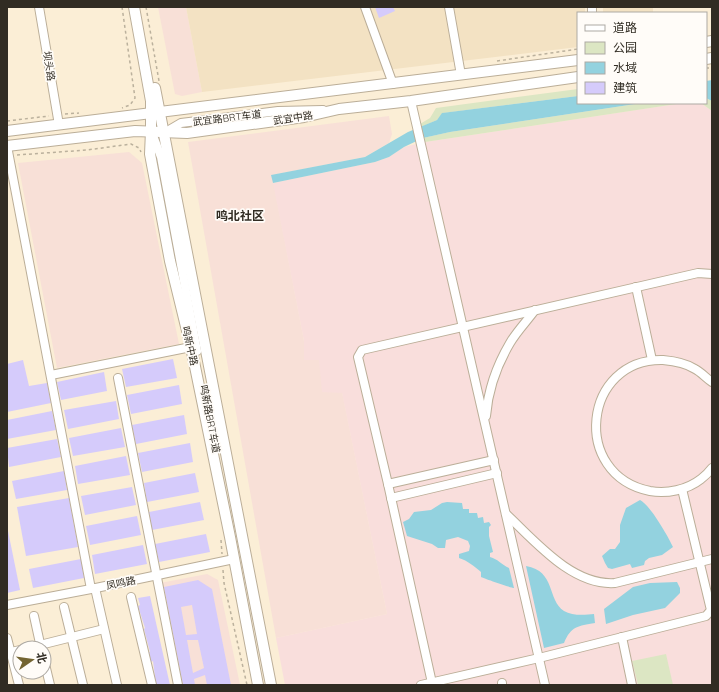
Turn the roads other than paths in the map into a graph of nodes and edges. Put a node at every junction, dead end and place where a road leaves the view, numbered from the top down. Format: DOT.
graph roads {
  1 [pos="39,7"];
  2 [pos="134,7"];
  3 [pos="140,7"];
  4 [pos="365,7"];
  5 [pos="449,7"];
  6 [pos="577,60"];
  7 [pos="461,75"];
  8 [pos="577,77"];
  9 [pos="393,84"];
  10 [pos="411,101"];
  11 [pos="156,113"];
  12 [pos="58,120"];
  13 [pos="151,131"];
  14 [pos="7,132"];
  15 [pos="164,132"];
  16 [pos="8,149"];
  17 [pos="712,274"];
  18 [pos="636,287"];
  19 [pos="535,310"];
  20 [pos="463,327"];
  21 [pos="191,347"];
  22 [pos="652,360"];
  23 [pos="51,375"];
  24 [pos="118,378"];
  25 [pos="712,382"];
  26 [pos="485,424"];
  27 [pos="494,460"];
  28 [pos="712,468"];
  29 [pos="497,473"];
  30 [pos="388,484"];
  31 [pos="682,490"];
  32 [pos="391,498"];
  33 [pos="506,513"];
  34 [pos="234,559"];
  35 [pos="712,559"];
  36 [pos="700,562"];
  37 [pos="156,575"];
  38 [pos="93,589"];
  39 [pos="131,597"];
  40 [pos="7,605"];
  41 [pos="64,607"];
  42 [pos="34,616"];
  43 [pos="104,629"];
  44 [pos="72,637"];
  45 [pos="622,637"];
  46 [pos="7,638"];
  47 [pos="40,640"];
  48 [pos="52,643"];
  49 [pos="9,653"];
  50 [pos="539,658"];
  51 [pos="432,683"];
  52 [pos="19,685"];
  53 [pos="83,685"];
  54 [pos="117,685"];
  55 [pos="152,685"];
  56 [pos="178,685"];
  57 [pos="258,685"];
  58 [pos="262,685"];
  59 [pos="267,685"];
  60 [pos="271,685"];
  61 [pos="421,685"];
  62 [pos="545,685"];
  63 [pos="632,685"];
  1 -- 12 [label="street, 坝头路"];
  2 -- 11 [label="main road, 鸣新中路"];
  3 -- 11 [label="main road, 鸣新中路"];
  4 -- 9 [label="street"];
  5 -- 7 [label="street"];
  6 -- 7 [label="main road"];
  7 -- 9 [label="main road"];
  8 -- 10 [label="main road, 武宜中路"];
  9 -- 11 [label="main road"];
  10 -- 15 [label="main road, 武宜中路"];
  10 -- 20 [label="street"];
  11 -- 12 [label="main road"];
  11 -- 13 [label="main road, 鸣新中路"];
  11 -- 15 [label="main road, 鸣新中路"];
  12 -- 14 [label="main road"];
  13 -- 15 [label="main road, 武宜中路"];
  13 -- 16 [label="main road, 武宜中路"];
  13 -- 21 [label="main road, 鸣新中路"];
  13 -- 58 [label="street, 鸣新路BRT车道"];
  15 -- 59 [label="street, 鸣新路BRT车道"];
  15 -- 60 [label="main road, 鸣新中路"];
  16 -- 23 [label="street"];
  17 -- 18 [label="street"];
  18 -- 19 [label="street"];
  18 -- 22 [label="street"];
  19 -- 20 [label="street"];
  19 -- 26 [label="street"];
  20 -- 26 [label="street"];
  20 -- 30 [label="street"];
  21 -- 23 [label="street"];
  21 -- 34 [label="main road, 鸣新中路"];
  22 -- 25 [label="street"];
  22 -- 31 [label="street"];
  23 -- 38 [label="street"];
  24 -- 37 [label="street"];
  26 -- 27 [label="street"];
  27 -- 29 [label="street"];
  27 -- 30 [label="street"];
  28 -- 31 [label="street"];
  29 -- 32 [label="street"];
  29 -- 33 [label="street"];
  30 -- 32 [label="street"];
  31 -- 36 [label="street"];
  32 -- 51 [label="street"];
  33 -- 36 [label="street"];
  33 -- 50 [label="street"];
  34 -- 37 [label="street, 凤鸣路"];
  34 -- 57 [label="main road, 鸣新中路"];
  35 -- 36 [label="street"];
  36 -- 45 [label="street"];
  37 -- 38 [label="street, 凤鸣路"];
  37 -- 56 [label="street"];
  38 -- 40 [label="street, 凤鸣路"];
  38 -- 43 [label="street"];
  39 -- 55 [label="street"];
  41 -- 44 [label="street"];
  42 -- 47 [label="street"];
  43 -- 44 [label="street"];
  43 -- 54 [label="street"];
  44 -- 48 [label="street"];
  44 -- 53 [label="street"];
  45 -- 50 [label="street"];
  45 -- 63 [label="street"];
  46 -- 49 [label="street"];
  49 -- 52 [label="street"];
  50 -- 51 [label="street"];
  50 -- 62 [label="street"];
  51 -- 61 [label="street"];
}
